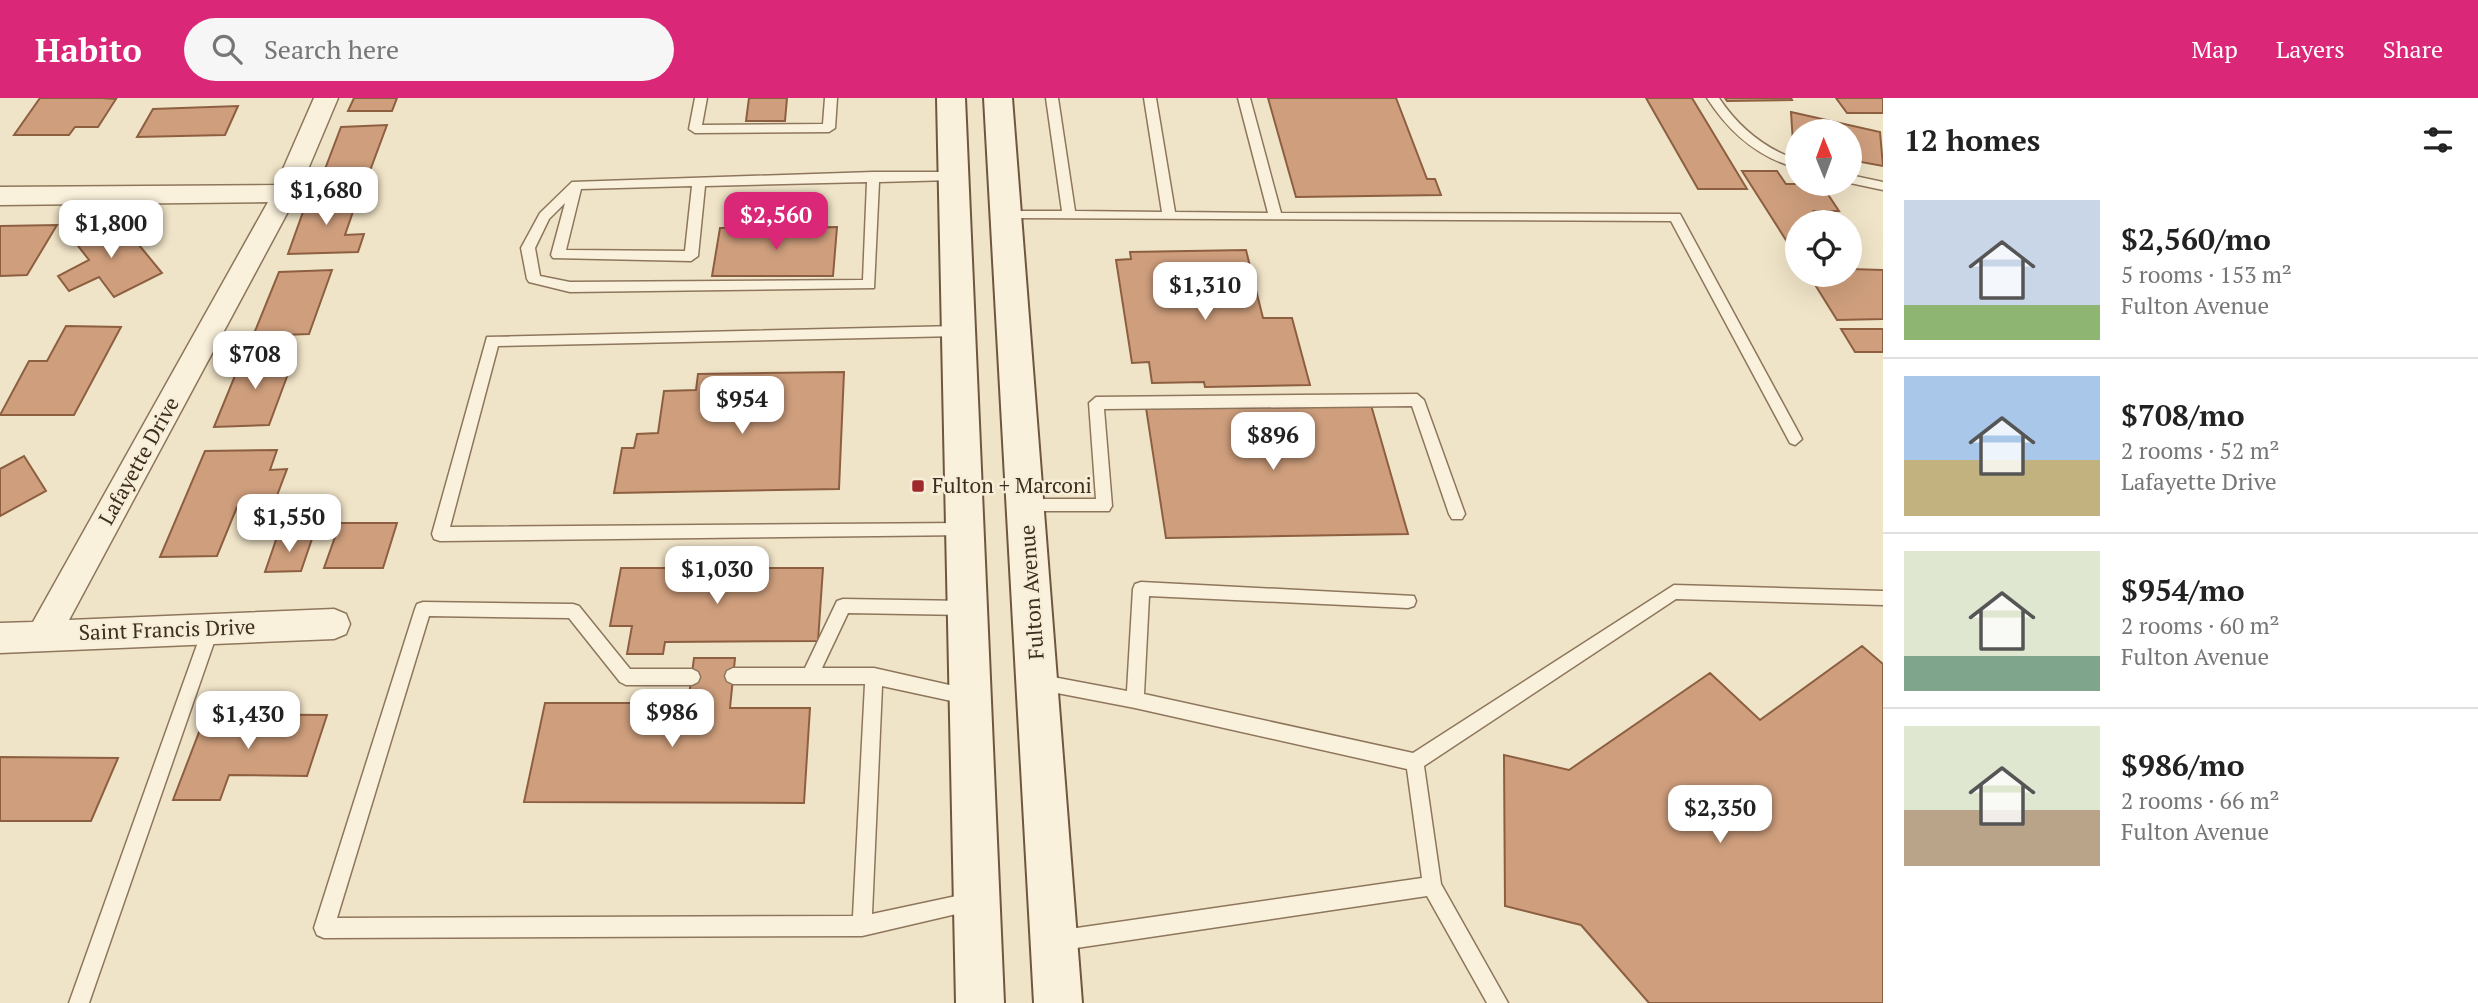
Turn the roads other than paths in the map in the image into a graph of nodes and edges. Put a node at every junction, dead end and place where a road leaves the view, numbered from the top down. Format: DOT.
graph roads {
  1 [pos="326,98"];
  2 [pos="701,98"];
  3 [pos="831,98"];
  4 [pos="951,98"];
  5 [pos="998,98"];
  6 [pos="1052,98"];
  7 [pos="1150,98"];
  8 [pos="1244,98"];
  9 [pos="1713,98"];
  10 [pos="1785,159"];
  11 [pos="873,176"];
  12 [pos="953,176"];
  13 [pos="699,182"];
  14 [pos="1862,182"];
  15 [pos="576,185"];
  16 [pos="1883,186"];
  17 [pos="285,192"];
  18 [pos="0,196"];
  19 [pos="1006,215"];
  20 [pos="1069,215"];
  21 [pos="1169,216"];
  22 [pos="1276,217"];
  23 [pos="958,331"];
  24 [pos="1795,439"];
  25 [pos="1026,505"];
  26 [pos="1457,514"];
  27 [pos="963,530"];
  28 [pos="1883,598"];
  29 [pos="1408,601"];
  30 [pos="967,608"];
  31 [pos="334,624"];
  32 [pos="211,628"];
  33 [pos="43,636"];
  34 [pos="0,638"];
  35 [pos="733,676"];
  36 [pos="810,676"];
  37 [pos="874,676"];
  38 [pos="692,677"];
  39 [pos="1037,682"];
  40 [pos="970,697"];
  41 [pos="1135,700"];
  42 [pos="1415,762"];
  43 [pos="1432,886"];
  44 [pos="977,900"];
  45 [pos="862,926"];
  46 [pos="1054,942"];
  47 [pos="79,1003"];
  48 [pos="980,1003"];
  49 [pos="1058,1003"];
  50 [pos="1498,1003"];
  1 -- 17 [label="street, Lafayette Drive"];
  2 -- 3 [label="lane"];
  4 -- 12 [label="main road"];
  5 -- 19 [label="main road, Fulton Avenue"];
  6 -- 20 [label="lane"];
  7 -- 21 [label="lane"];
  8 -- 22 [label="lane"];
  9 -- 10 [label="lane"];
  11 -- 12 [label="lane"];
  11 -- 13 [label="lane"];
  11 -- 15 [label="lane"];
  12 -- 23 [label="main road"];
  13 -- 15 [label="lane"];
  13 -- 15 [label="lane"];
  14 -- 16 [label="lane"];
  17 -- 18 [label="street"];
  17 -- 33 [label="street, Lafayette Drive"];
  19 -- 20 [label="lane"];
  19 -- 25 [label="main road, Fulton Avenue"];
  20 -- 21 [label="lane"];
  21 -- 22 [label="lane"];
  22 -- 24 [label="lane"];
  23 -- 27 [label="main road"];
  23 -- 27 [label="lane"];
  25 -- 26 [label="lane"];
  25 -- 39 [label="main road, Fulton Avenue"];
  27 -- 30 [label="main road"];
  28 -- 42 [label="lane"];
  29 -- 41 [label="lane"];
  30 -- 36 [label="lane"];
  30 -- 40 [label="main road"];
  31 -- 32 [label="street, Saint Francis Drive"];
  32 -- 33 [label="street, Saint Francis Drive"];
  32 -- 47 [label="lane"];
  33 -- 34 [label="street, Saint Francis Drive"];
  35 -- 36 [label="lane"];
  36 -- 37 [label="lane"];
  37 -- 40 [label="lane"];
  37 -- 45 [label="lane"];
  38 -- 45 [label="lane"];
  39 -- 41 [label="lane"];
  39 -- 46 [label="main road, Fulton Avenue"];
  40 -- 44 [label="main road"];
  41 -- 42 [label="lane"];
  42 -- 43 [label="lane"];
  43 -- 46 [label="lane"];
  43 -- 50 [label="lane"];
  44 -- 45 [label="lane"];
  44 -- 48 [label="main road"];
  46 -- 49 [label="main road, Fulton Avenue"];
}
